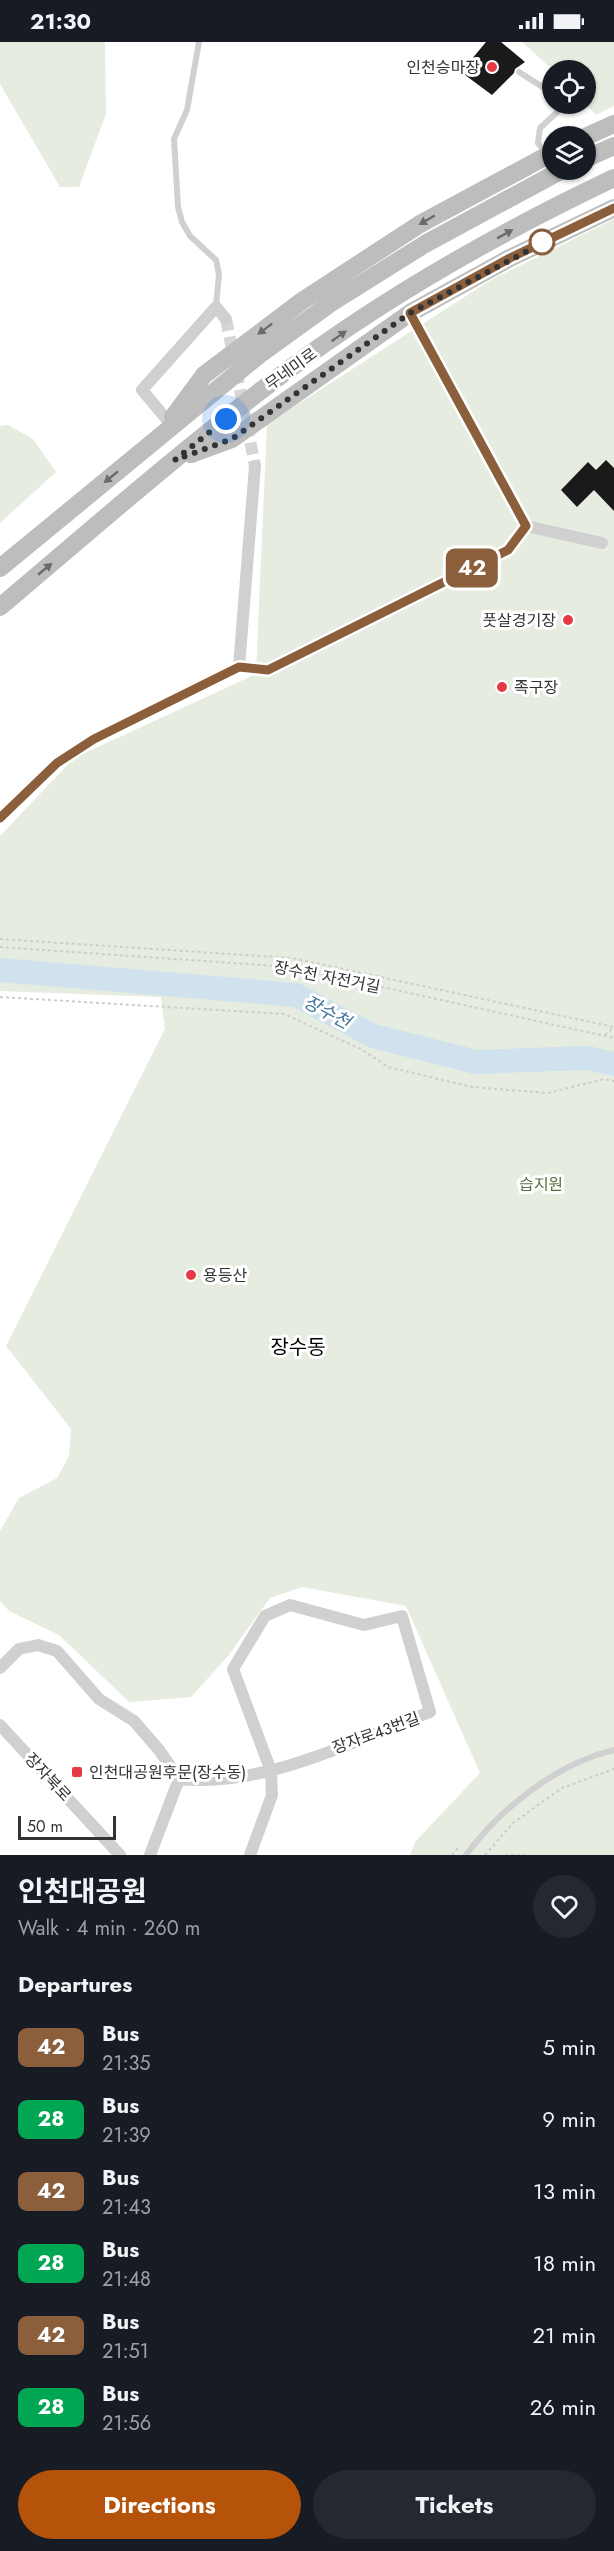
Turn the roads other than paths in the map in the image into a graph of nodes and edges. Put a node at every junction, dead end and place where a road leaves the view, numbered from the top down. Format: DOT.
graph roads {
  1 [pos="200,42"];
  2 [pos="519,72"];
  3 [pos="542,87"];
  4 [pos="555,114"];
  5 [pos="614,124"];
  6 [pos="542,126"];
  7 [pos="542,126"];
  8 [pos="596,132"];
  9 [pos="614,146"];
  10 [pos="542,147"];
  11 [pos="596,154"];
  12 [pos="542,158"];
  13 [pos="614,178"];
  14 [pos="543,180"];
  15 [pos="614,208"];
  16 [pos="216,307"];
  17 [pos="410,313"];
  18 [pos="226,319"];
  19 [pos="170,422"];
  20 [pos="156,440"];
  21 [pos="175,460"];
  22 [pos="255,466"];
  23 [pos="526,526"];
  24 [pos="602,543"];
  25 [pos="0,568"];
  26 [pos="0,607"];
  27 [pos="239,667"];
  28 [pos="0,818"];
  29 [pos="0,1668"];
  30 [pos="0,1725"];
  31 [pos="614,1750"];
  32 [pos="271,1771"];
  33 [pos="179,1779"];
  34 [pos="120,1855"];
  35 [pos="150,1855"];
  36 [pos="250,1855"];
  37 [pos="466,1855"];
  1 -- 16 [label="lane"];
  2 -- 3 [label="lane"];
  4 -- 7 [label="lane"];
  5 -- 8 [label="main road"];
  6 -- 10 [label="lane"];
  9 -- 11 [label="main road"];
  12 -- 19 [label="main road, one-way"];
  21 -- 13 [label="main road, 무네미로, one-way"];
  14 -- 20 [label="main road, 무네미로"];
  15 -- 17 [label="main road"];
  16 -- 18 [label="street"];
  16 -- 19 [label="street"];
  17 -- 21 [label="main road"];
  17 -- 23 [label="street"];
  19 -- 20 [label="main road"];
  20 -- 25 [label="main road, 무네미로, one-way"];
  26 -- 21 [label="main road, 무네미로, one-way"];
  22 -- 27 [label="street"];
  23 -- 24 [label="street"];
  23 -- 27 [label="street"];
  27 -- 28 [label="street"];
  29 -- 33 [label="street"];
  30 -- 34 [label="street, 장자북로"];
  31 -- 37 [label="lane"];
  32 -- 32 [label="street, 장자로43번길"];
  32 -- 33 [label="street"];
  32 -- 36 [label="street, 장자로43번길"];
  33 -- 35 [label="street"];
}
